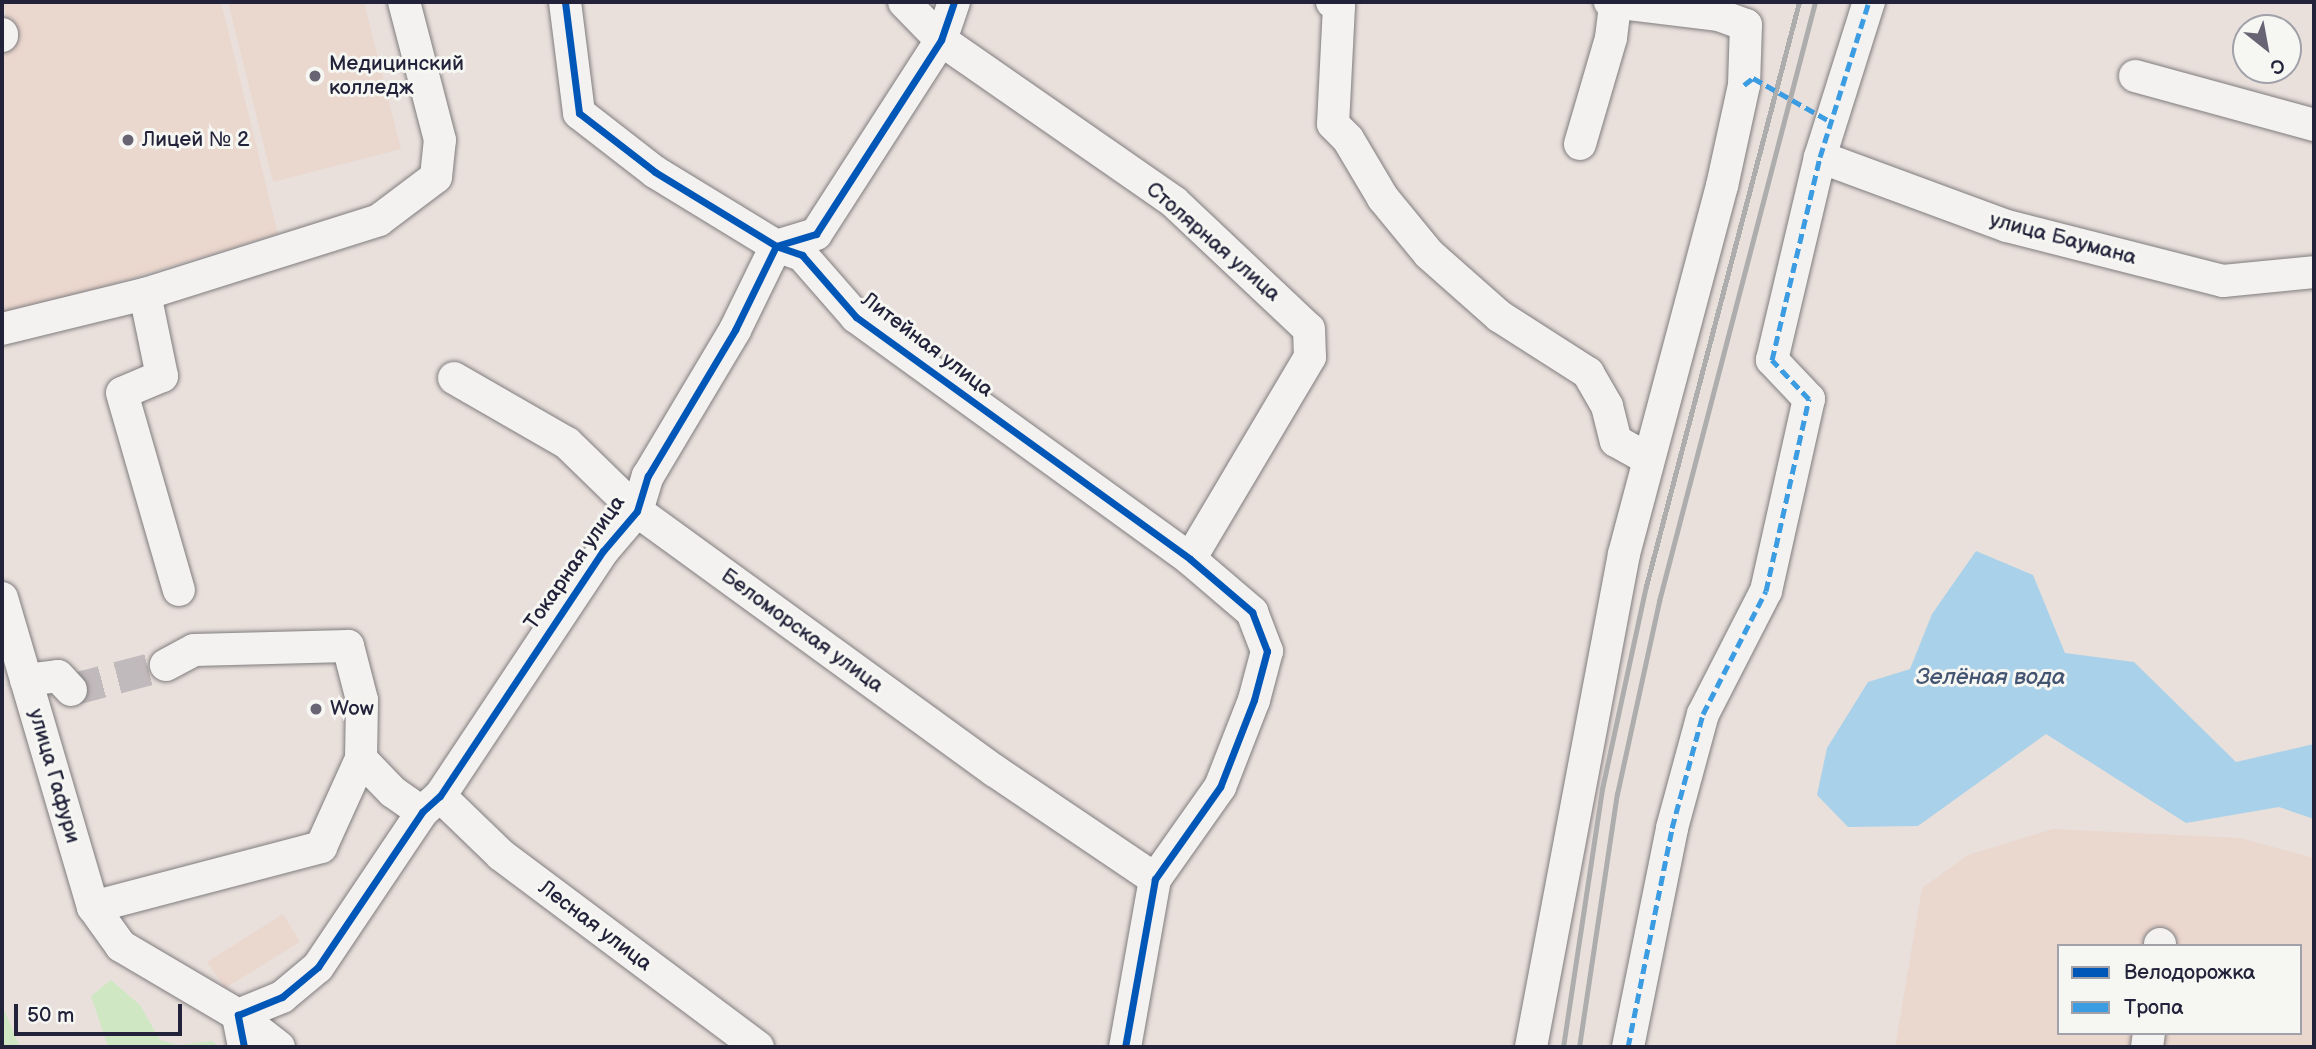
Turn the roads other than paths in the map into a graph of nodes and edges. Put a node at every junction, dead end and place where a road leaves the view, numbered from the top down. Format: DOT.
graph roads {
  1 [pos="404,2"];
  2 [pos="565,2"];
  3 [pos="904,2"];
  4 [pos="954,2"];
  5 [pos="1332,2"];
  6 [pos="1869,2"];
  7 [pos="1616,3"];
  8 [pos="1739,14"];
  9 [pos="941,40"];
  10 [pos="2135,76"];
  11 [pos="2314,125"];
  12 [pos="1580,144"];
  13 [pos="1820,157"];
  14 [pos="776,246"];
  15 [pos="2314,272"];
  16 [pos="145,294"];
  17 [pos="2,330"];
  18 [pos="454,377"];
  19 [pos="1648,459"];
  20 [pos="637,511"];
  21 [pos="1190,559"];
  22 [pos="179,590"];
  23 [pos="2,598"];
  24 [pos="166,665"];
  25 [pos="26,680"];
  26 [pos="71,690"];
  27 [pos="361,759"];
  28 [pos="431,804"];
  29 [pos="1155,879"];
  30 [pos="93,907"];
  31 [pos="238,1015"];
  32 [pos="244,1047"];
  33 [pos="279,1047"];
  34 [pos="758,1047"];
  35 [pos="1125,1047"];
  36 [pos="1531,1047"];
  37 [pos="1628,1047"];
  1 -- 16 [label="street"];
  2 -- 14 [label="street, Литейная улица"];
  3 -- 9 [label="street, Столярная улица"];
  4 -- 9 [label="street"];
  5 -- 19 [label="street"];
  6 -- 13 [label="street"];
  7 -- 8 [label="street"];
  7 -- 12 [label="street"];
  8 -- 19 [label="street"];
  9 -- 14 [label="street"];
  9 -- 21 [label="street, Столярная улица"];
  10 -- 11 [label="street"];
  13 -- 15 [label="street, улица Баумана"];
  13 -- 37 [label="street"];
  14 -- 20 [label="street, Токарная улица"];
  14 -- 21 [label="street, Литейная улица"];
  16 -- 17 [label="street"];
  16 -- 22 [label="street"];
  18 -- 20 [label="street, Беломорская улица"];
  19 -- 36 [label="street"];
  20 -- 28 [label="street, Токарная улица"];
  20 -- 29 [label="street, Беломорская улица"];
  21 -- 29 [label="street, Литейная улица"];
  23 -- 25 [label="street, улица Гафури"];
  24 -- 27 [label="street"];
  25 -- 26 [label="street"];
  25 -- 30 [label="street, улица Гафури"];
  27 -- 28 [label="street, Лесная улица"];
  27 -- 30 [label="street"];
  28 -- 31 [label="street, Токарная улица"];
  28 -- 34 [label="street, Лесная улица"];
  29 -- 35 [label="street"];
  30 -- 31 [label="street, улица Гафури"];
  31 -- 32 [label="street"];
  31 -- 33 [label="street"];
}
